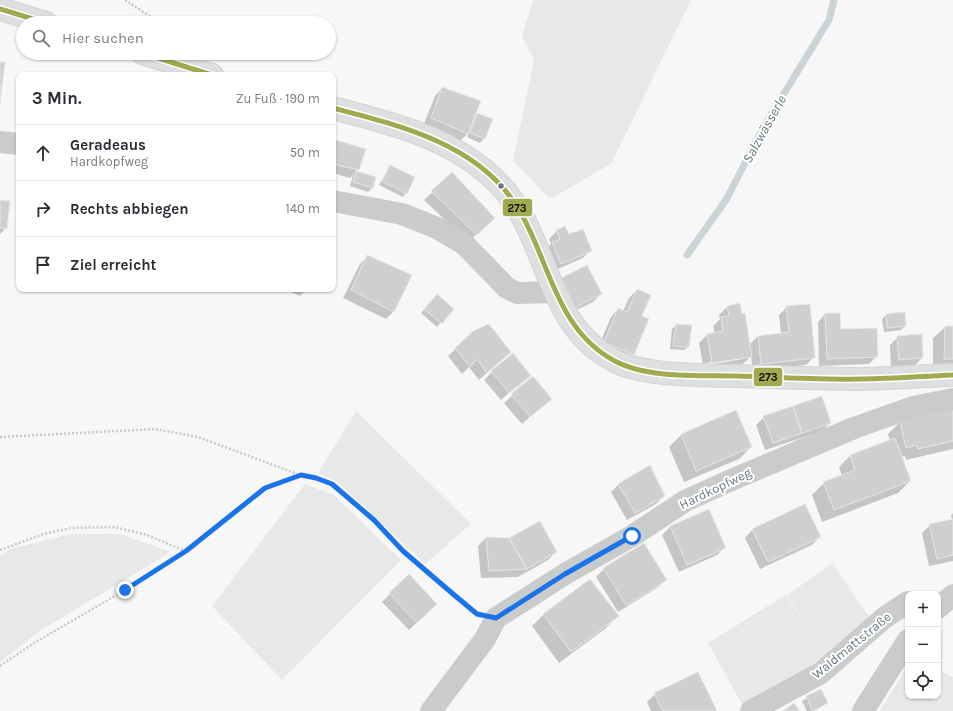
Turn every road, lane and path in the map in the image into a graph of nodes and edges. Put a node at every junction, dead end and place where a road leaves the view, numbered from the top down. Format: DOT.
graph roads {
  1 [pos="125,0"];
  2 [pos="0,9"];
  3 [pos="23,16"];
  4 [pos="149,16"];
  5 [pos="164,60"];
  6 [pos="202,72"];
  7 [pos="336,109"];
  8 [pos="0,142"];
  9 [pos="16,144"];
  10 [pos="336,202"];
  11 [pos="555,292"];
  12 [pos="953,375"];
  13 [pos="953,399"];
  14 [pos="0,437"];
  15 [pos="301,475"];
  16 [pos="0,550"];
  17 [pos="186,551"];
  18 [pos="941,594"];
  19 [pos="953,594"];
  20 [pos="905,604"];
  21 [pos="941,605"];
  22 [pos="496,618"];
  23 [pos="905,645"];
  24 [pos="0,666"];
  25 [pos="430,711"];
  26 [pos="751,711"];
  27 [pos="863,711"];
  1 -- 4 [label="path"];
  2 -- 3 [label="street"];
  5 -- 6 [label="street"];
  7 -- 11 [label="street"];
  8 -- 9 [label="street"];
  10 -- 11 [label="street"];
  11 -- 12 [label="street"];
  13 -- 22 [label="street, Hardkopfweg"];
  14 -- 15 [label="path"];
  15 -- 17 [label="path"];
  15 -- 22 [label="path"];
  16 -- 17 [label="path"];
  17 -- 24 [label="path"];
  18 -- 19 [label="street"];
  19 -- 21 [label="street"];
  20 -- 26 [label="street, Waldmattstraße"];
  22 -- 25 [label="street"];
  23 -- 27 [label="street"];
}
